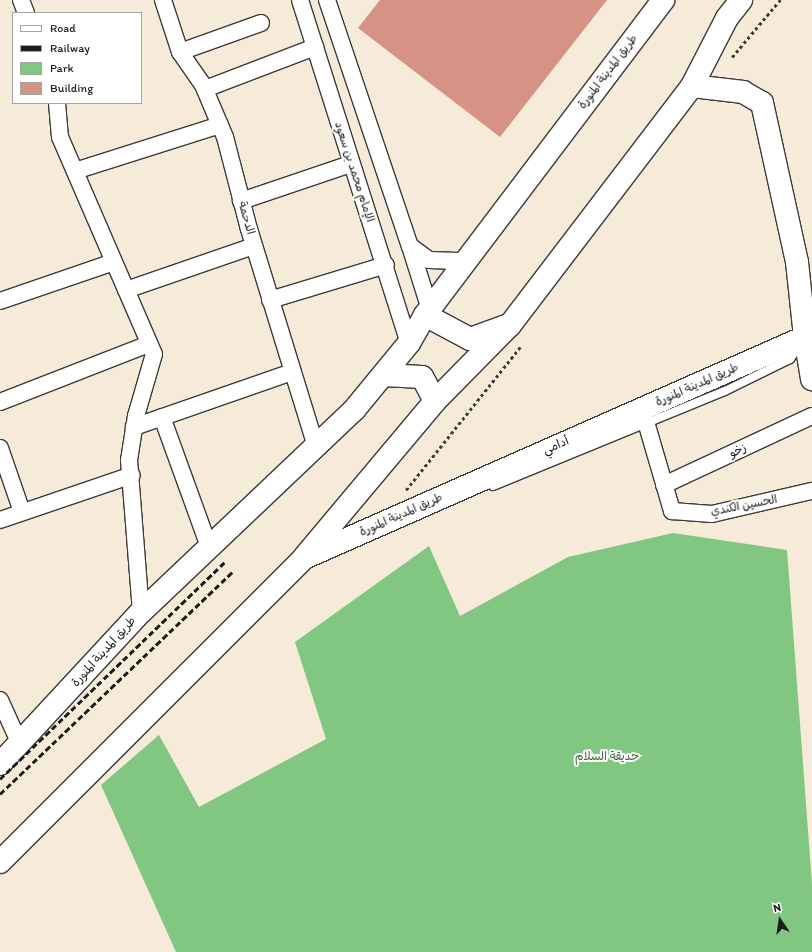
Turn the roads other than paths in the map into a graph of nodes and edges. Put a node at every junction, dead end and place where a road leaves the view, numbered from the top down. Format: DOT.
graph roads {
  1 [pos="21,0"];
  2 [pos="163,0"];
  3 [pos="300,0"];
  4 [pos="328,0"];
  5 [pos="663,0"];
  6 [pos="741,0"];
  7 [pos="26,12"];
  8 [pos="261,23"];
  9 [pos="315,47"];
  10 [pos="180,52"];
  11 [pos="692,86"];
  12 [pos="205,89"];
  13 [pos="57,104"];
  14 [pos="220,125"];
  15 [pos="350,164"];
  16 [pos="75,171"];
  17 [pos="241,201"];
  18 [pos="254,246"];
  19 [pos="410,246"];
  20 [pos="466,261"];
  21 [pos="114,262"];
  22 [pos="386,265"];
  23 [pos="126,290"];
  24 [pos="270,300"];
  25 [pos="0,301"];
  26 [pos="427,313"];
  27 [pos="510,325"];
  28 [pos="805,337"];
  29 [pos="409,343"];
  30 [pos="149,344"];
  31 [pos="292,372"];
  32 [pos="383,375"];
  33 [pos="812,379"];
  34 [pos="0,402"];
  35 [pos="435,402"];
  36 [pos="812,416"];
  37 [pos="162,417"];
  38 [pos="646,422"];
  39 [pos="134,427"];
  40 [pos="315,443"];
  41 [pos="0,448"];
  42 [pos="132,475"];
  43 [pos="664,485"];
  44 [pos="483,491"];
  45 [pos="812,491"];
  46 [pos="447,506"];
  47 [pos="22,512"];
  48 [pos="0,520"];
  49 [pos="209,547"];
  50 [pos="304,558"];
  51 [pos="141,612"];
  52 [pos="0,700"];
  53 [pos="20,744"];
  54 [pos="0,764"];
  55 [pos="0,862"];
  1 -- 7 [label="street"];
  2 -- 10 [label="street, الدحمة"];
  3 -- 9 [label="street, الإمام محمد بن سعود"];
  4 -- 19 [label="street"];
  5 -- 20 [label="main road, طريق المدينة المنورة"];
  6 -- 11 [label="main road, طريق المدينة المنورة"];
  8 -- 10 [label="street"];
  9 -- 12 [label="street"];
  9 -- 15 [label="street, الإمام محمد بن سعود"];
  10 -- 12 [label="street, الدحمة"];
  11 -- 27 [label="main road, طريق المدينة المنورة"];
  11 -- 28 [label="main road"];
  12 -- 14 [label="street, الدحمة"];
  13 -- 16 [label="street"];
  14 -- 16 [label="street"];
  14 -- 17 [label="street, الدحمة"];
  15 -- 17 [label="street"];
  15 -- 22 [label="street, الإمام محمد بن سعود"];
  16 -- 21 [label="street"];
  17 -- 18 [label="street, الدحمة"];
  18 -- 23 [label="street"];
  18 -- 24 [label="street, الدحمة"];
  19 -- 20 [label="street"];
  19 -- 26 [label="street"];
  20 -- 26 [label="main road, طريق المدينة المنورة"];
  21 -- 23 [label="street"];
  21 -- 25 [label="street"];
  22 -- 24 [label="street"];
  22 -- 29 [label="street, الإمام محمد بن سعود"];
  23 -- 30 [label="street"];
  24 -- 31 [label="street, الدحمة"];
  26 -- 27 [label="main road"];
  26 -- 29 [label="main road, طريق المدينة المنورة"];
  27 -- 35 [label="main road, طريق المدينة المنورة"];
  28 -- 33 [label="main road"];
  28 -- 38 [label="lane, أدامي"];
  28 -- 50 [label="main road, طريق المدينة المنورة"];
  29 -- 32 [label="main road, طريق المدينة المنورة"];
  30 -- 34 [label="street"];
  30 -- 39 [label="street"];
  31 -- 37 [label="street"];
  31 -- 40 [label="street, الدحمة"];
  32 -- 35 [label="main road"];
  32 -- 40 [label="main road, طريق المدينة المنورة"];
  35 -- 50 [label="main road, طريق المدينة المنورة"];
  36 -- 43 [label="street, زخو"];
  37 -- 39 [label="street"];
  37 -- 49 [label="street"];
  38 -- 43 [label="street, الحسين الكندي"];
  38 -- 44 [label="lane, أدامي"];
  39 -- 42 [label="street"];
  40 -- 49 [label="main road, طريق المدينة المنورة"];
  41 -- 47 [label="street"];
  42 -- 47 [label="street"];
  42 -- 51 [label="street"];
  43 -- 45 [label="street, الحسين الكندي"];
  46 -- 50 [label="lane"];
  47 -- 48 [label="street"];
  49 -- 51 [label="main road, طريق المدينة المنورة"];
  50 -- 55 [label="main road, طريق المدينة المنورة"];
  51 -- 53 [label="main road, طريق المدينة المنورة"];
  52 -- 53 [label="street"];
  53 -- 54 [label="main road, طريق المدينة المنورة"];
}
